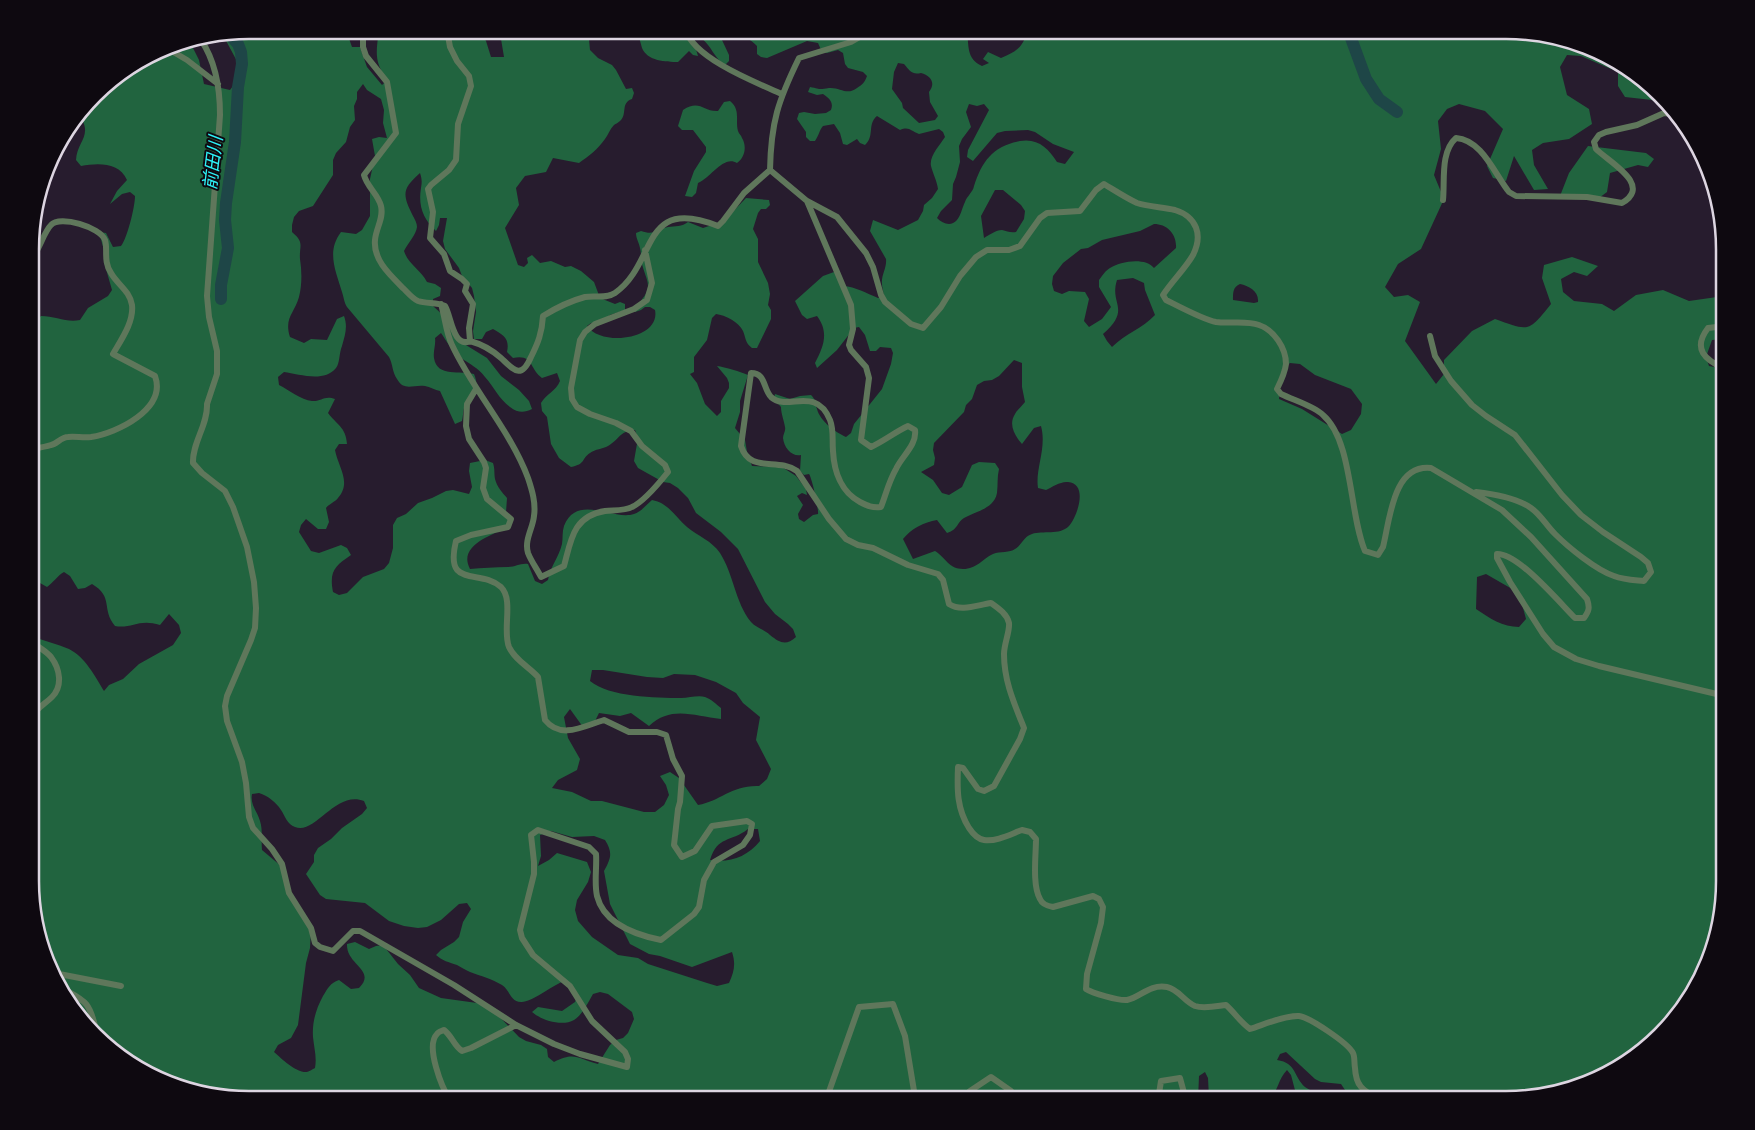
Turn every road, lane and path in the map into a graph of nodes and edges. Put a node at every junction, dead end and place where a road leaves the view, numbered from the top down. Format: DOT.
graph roads {
  1 [pos="363,39"];
  2 [pos="448,39"];
  3 [pos="691,39"];
  4 [pos="856,39"];
  5 [pos="203,44"];
  6 [pos="175,53"];
  7 [pos="218,84"];
  8 [pos="782,94"];
  9 [pos="1667,114"];
  10 [pos="770,170"];
  11 [pos="1444,200"];
  12 [pos="807,201"];
  13 [pos="39,246"];
  14 [pos="645,250"];
  15 [pos="442,304"];
  16 [pos="1716,327"];
  17 [pos="1430,336"];
  18 [pos="470,340"];
  19 [pos="1716,364"];
  20 [pos="476,389"];
  21 [pos="39,448"];
  22 [pos="1473,492"];
  23 [pos="39,647"];
  24 [pos="1716,694"];
  25 [pos="39,708"];
  26 [pos="61,975"];
  27 [pos="121,986"];
  28 [pos="72,994"];
  29 [pos="95,1024"];
  30 [pos="516,1025"];
  31 [pos="446,1091"];
  32 [pos="829,1091"];
  33 [pos="914,1091"];
  34 [pos="970,1091"];
  35 [pos="1011,1091"];
  36 [pos="1159,1091"];
  37 [pos="1184,1091"];
  38 [pos="1364,1091"];
  1 -- 15 [label="street"];
  2 -- 18 [label="street"];
  3 -- 8 [label="street"];
  4 -- 8 [label="street"];
  5 -- 7 [label="street"];
  6 -- 7 [label="street"];
  7 -- 30 [label="street"];
  8 -- 10 [label="street"];
  9 -- 11 [label="street"];
  10 -- 12 [label="street"];
  10 -- 14 [label="street"];
  12 -- 22 [label="street"];
  12 -- 38 [label="street"];
  13 -- 21 [label="street"];
  14 -- 18 [label="street"];
  14 -- 20 [label="street"];
  15 -- 18 [label="street"];
  15 -- 20 [label="street"];
  16 -- 19 [label="street"];
  17 -- 22 [label="street"];
  20 -- 30 [label="street"];
  22 -- 24 [label="street"];
  23 -- 25 [label="street"];
  26 -- 27 [label="street"];
  28 -- 29 [label="street"];
  30 -- 31 [label="street"];
  32 -- 33 [label="street"];
  34 -- 35 [label="street"];
  36 -- 37 [label="street"];
}
